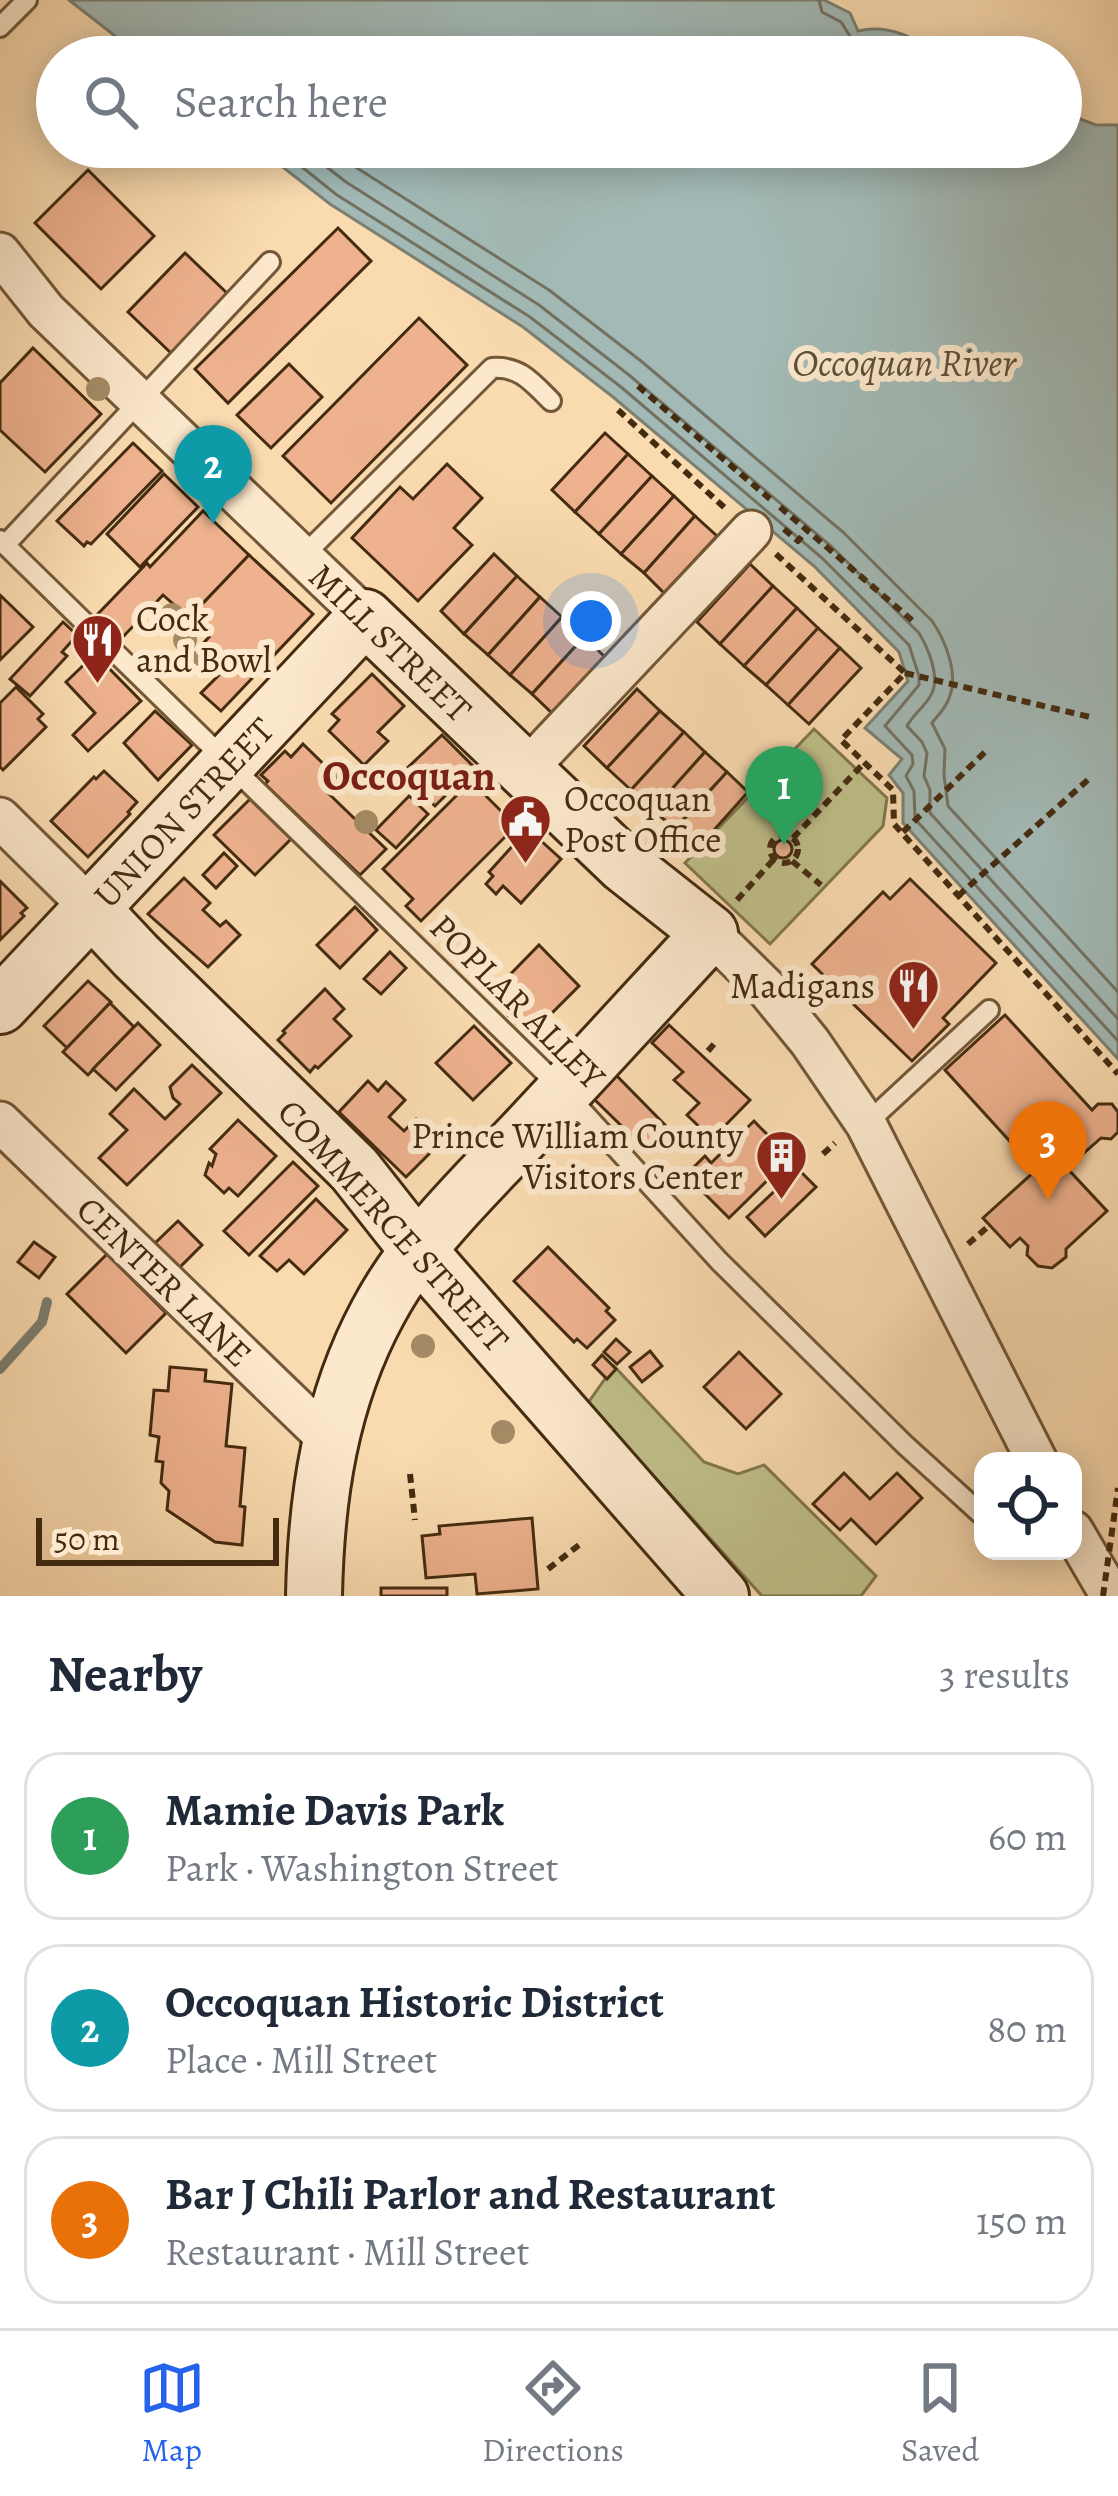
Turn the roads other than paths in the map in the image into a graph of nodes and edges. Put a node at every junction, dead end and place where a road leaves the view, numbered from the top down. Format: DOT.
graph roads {
  1 [pos="27,0"];
  2 [pos="0,27"];
  3 [pos="2,259"];
  4 [pos="270,262"];
  5 [pos="140,401"];
  6 [pos="550,401"];
  7 [pos="751,531"];
  8 [pos="3,543"];
  9 [pos="302,557"];
  10 [pos="365,617"];
  11 [pos="229,763"];
  12 [pos="525,771"];
  13 [pos="0,818"];
  14 [pos="92,909"];
  15 [pos="720,920"];
  16 [pos="0,1006"];
  17 [pos="988,1010"];
  18 [pos="564,1090"];
  19 [pos="0,1122"];
  20 [pos="866,1124"];
  21 [pos="417,1249"];
  22 [pos="329,1440"];
  23 [pos="1032,1452"];
  24 [pos="974,1508"];
  25 [pos="1082,1549"];
  26 [pos="314,1596"];
  27 [pos="721,1596"];
  28 [pos="1107,1596"];
  1 -- 2 [label="lane"];
  3 -- 5 [label="street, MILL STREET"];
  4 -- 5 [label="lane"];
  5 -- 8 [label="lane"];
  5 -- 9 [label="street, MILL STREET"];
  6 -- 9 [label="lane"];
  7 -- 12 [label="street"];
  8 -- 11 [label="lane, POPLAR ALLEY"];
  9 -- 10 [label="street, MILL STREET"];
  10 -- 11 [label="street, UNION STREET"];
  10 -- 12 [label="street, MILL STREET"];
  11 -- 14 [label="street, UNION STREET"];
  11 -- 18 [label="lane, POPLAR ALLEY"];
  12 -- 15 [label="street, MILL STREET"];
  13 -- 14 [label="street, COMMERCE STREET"];
  14 -- 16 [label="street, UNION STREET"];
  14 -- 21 [label="street, COMMERCE STREET"];
  15 -- 18 [label="street"];
  15 -- 20 [label="street, MILL STREET"];
  17 -- 20 [label="lane"];
  18 -- 21 [label="street"];
  18 -- 24 [label="lane, POPLAR ALLEY"];
  19 -- 22 [label="street, CENTER LANE"];
  20 -- 23 [label="street, MILL STREET"];
  21 -- 22 [label="street"];
  21 -- 27 [label="street, COMMERCE STREET"];
  22 -- 26 [label="street"];
  25 -- 28 [label="street"];
}
